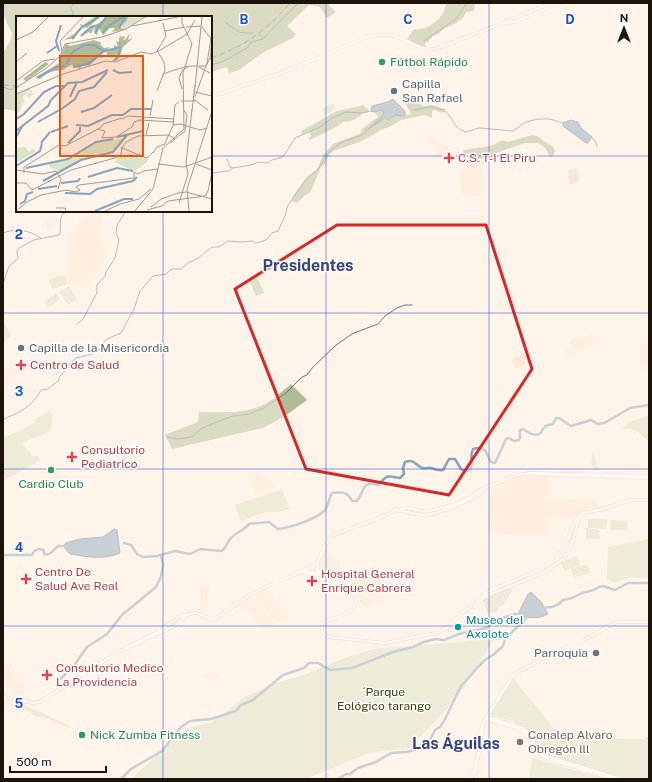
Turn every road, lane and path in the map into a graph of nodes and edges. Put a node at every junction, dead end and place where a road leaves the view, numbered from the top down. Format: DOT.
graph roads {
  1 [pos="551,3"];
  2 [pos="560,3"];
  3 [pos="503,24"];
  4 [pos="212,97"];
  5 [pos="16,144"];
  6 [pos="3,150"];
  7 [pos="649,477"];
  8 [pos="649,500"];
  9 [pos="608,508"];
  10 [pos="581,516"];
  11 [pos="573,526"];
  12 [pos="318,564"];
  13 [pos="302,571"];
  14 [pos="337,577"];
  15 [pos="346,582"];
  16 [pos="466,611"];
  17 [pos="189,614"];
  18 [pos="649,622"];
  19 [pos="164,630"];
  20 [pos="3,697"];
  21 [pos="490,710"];
  22 [pos="486,717"];
  23 [pos="492,720"];
  24 [pos="483,725"];
  25 [pos="469,779"];
  26 [pos="613,779"];
  27 [pos="621,779"];
  1 -- 3 [label="main road"];
  2 -- 3 [label="main road"];
  3 -- 4 [label="main road"];
  5 -- 6 [label="main road"];
  7 -- 12 [label="main road"];
  8 -- 9 [label="main road"];
  9 -- 10 [label="main road"];
  9 -- 11 [label="main road"];
  10 -- 11 [label="main road"];
  10 -- 16 [label="main road"];
  11 -- 16 [label="main road"];
  12 -- 13 [label="main road"];
  12 -- 14 [label="main road"];
  13 -- 14 [label="main road"];
  13 -- 15 [label="main road"];
  13 -- 17 [label="main road"];
  14 -- 15 [label="main road"];
  15 -- 16 [label="main road"];
  17 -- 19 [label="main road"];
  17 -- 19 [label="main road"];
  18 -- 21 [label="main road"];
  19 -- 20 [label="main road"];
  21 -- 22 [label="main road"];
  21 -- 23 [label="main road"];
  22 -- 23 [label="main road"];
  22 -- 24 [label="main road"];
  22 -- 25 [label="main road"];
  23 -- 24 [label="main road"];
  23 -- 26 [label="main road"];
  23 -- 27 [label="main road"];
  24 -- 25 [label="main road"];
}
